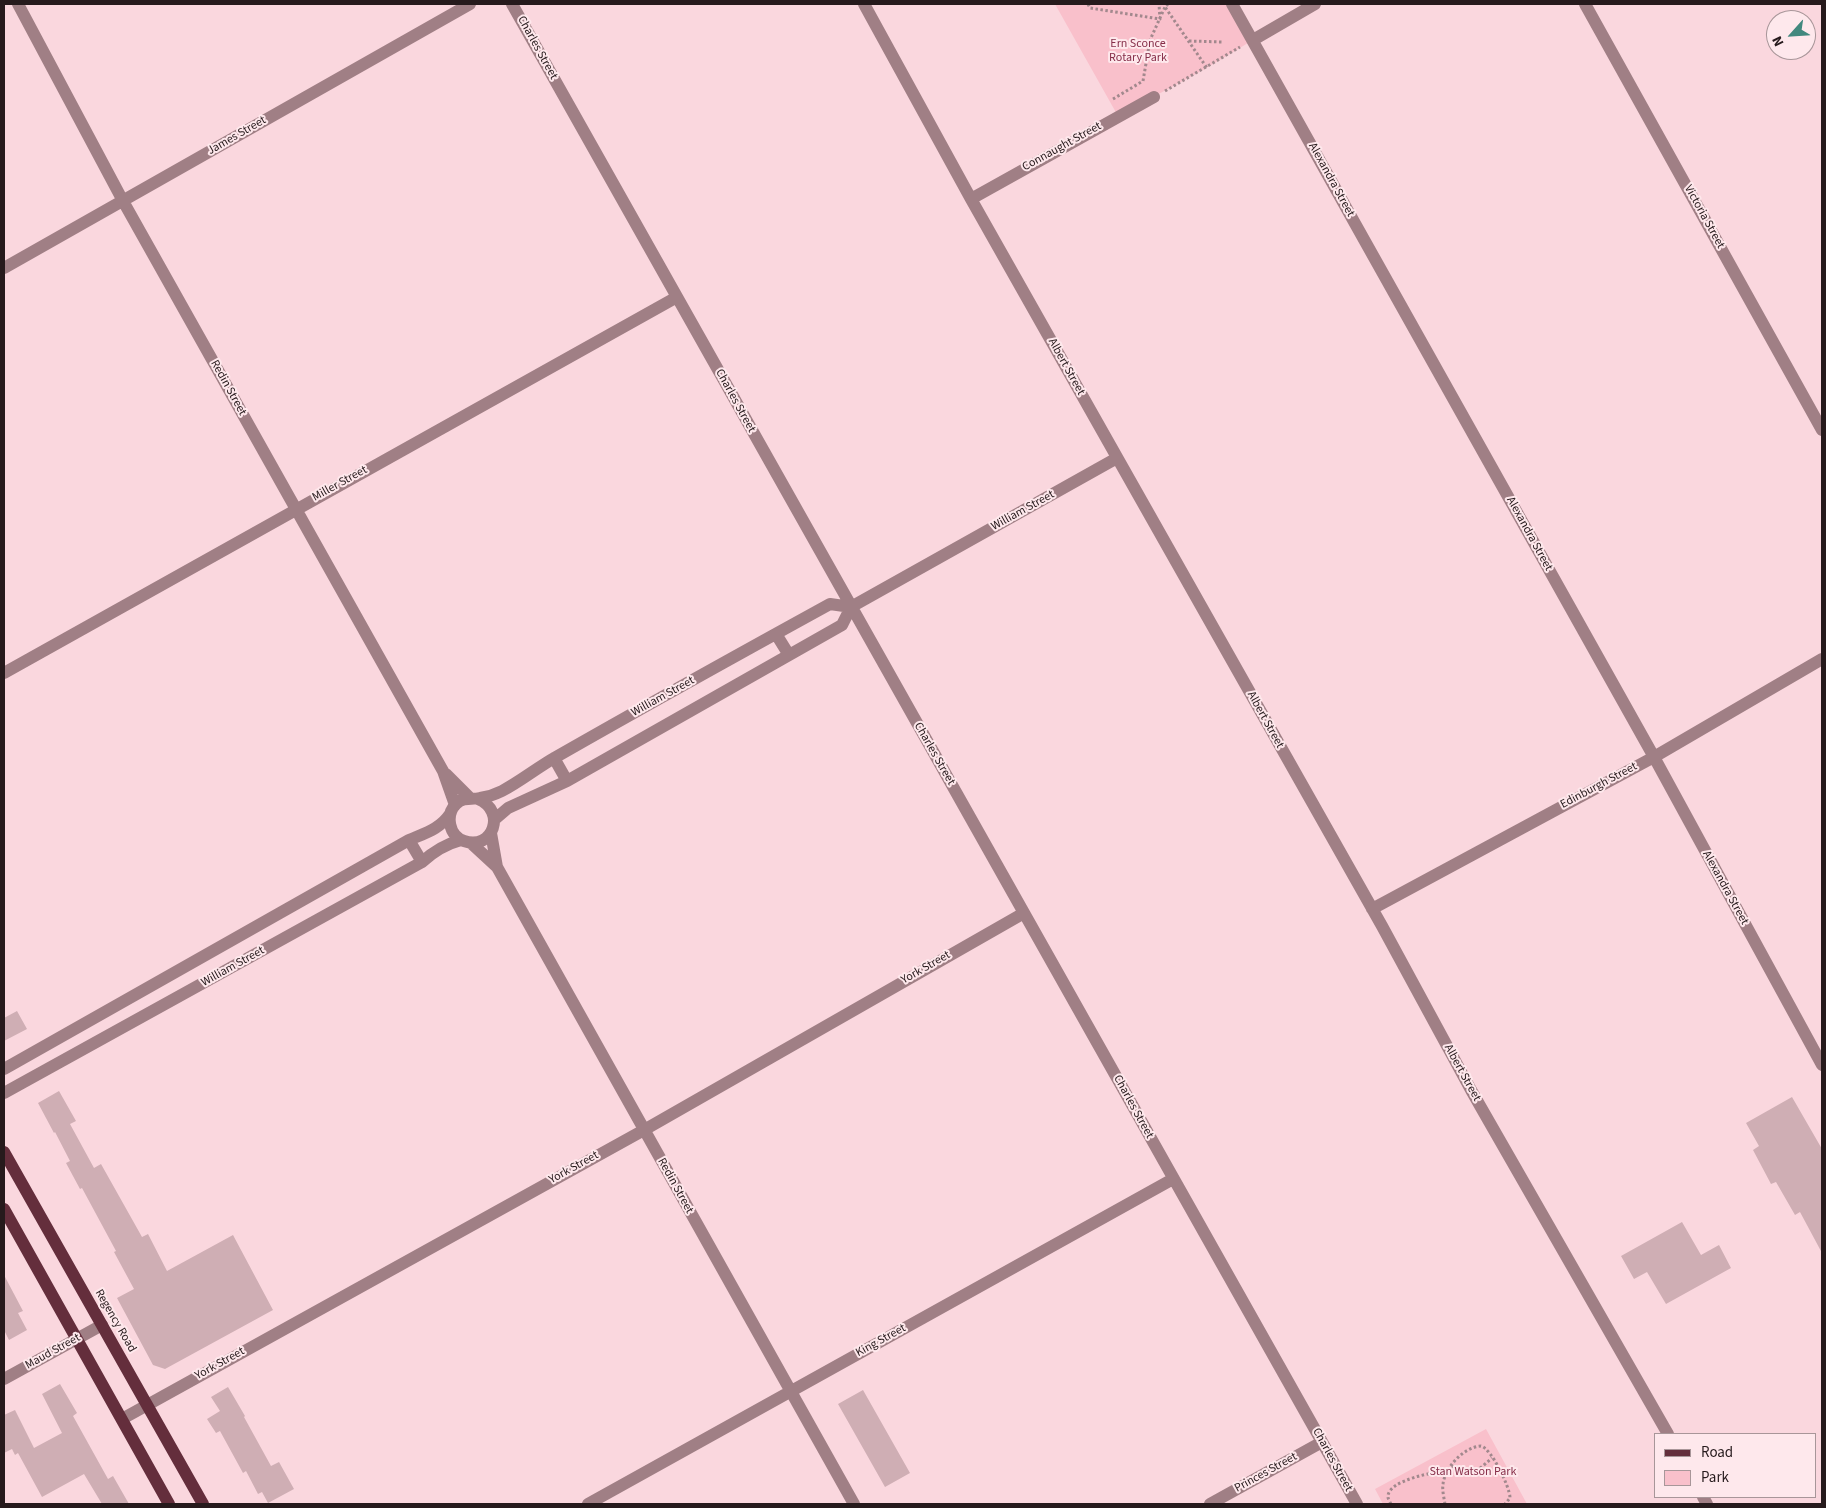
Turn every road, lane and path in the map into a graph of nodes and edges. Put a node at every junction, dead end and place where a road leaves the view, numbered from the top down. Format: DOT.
graph roads {
  1 [pos="18,4"];
  2 [pos="470,4"];
  3 [pos="512,4"];
  4 [pos="864,4"];
  5 [pos="1088,4"];
  6 [pos="1159,4"];
  7 [pos="1232,4"];
  8 [pos="1316,4"];
  9 [pos="1585,4"];
  10 [pos="1166,5"];
  11 [pos="1160,19"];
  12 [pos="1253,40"];
  13 [pos="1188,41"];
  14 [pos="1223,42"];
  15 [pos="1207,68"];
  16 [pos="1154,97"];
  17 [pos="1113,99"];
  18 [pos="971,199"];
  19 [pos="123,201"];
  20 [pos="4,268"];
  21 [pos="677,297"];
  22 [pos="1822,430"];
  23 [pos="1117,458"];
  24 [pos="295,509"];
  25 [pos="851,607"];
  26 [pos="776,634"];
  27 [pos="789,655"];
  28 [pos="1822,659"];
  29 [pos="4,673"];
  30 [pos="1654,757"];
  31 [pos="554,758"];
  32 [pos="443,771"];
  33 [pos="567,781"];
  34 [pos="474,798"];
  35 [pos="453,810"];
  36 [pos="492,827"];
  37 [pos="409,840"];
  38 [pos="466,841"];
  39 [pos="422,862"];
  40 [pos="497,867"];
  41 [pos="1372,909"];
  42 [pos="1024,913"];
  43 [pos="68,1033"];
  44 [pos="79,1052"];
  45 [pos="1822,1065"];
  46 [pos="4,1069"];
  47 [pos="9,1090"];
  48 [pos="644,1130"];
  49 [pos="4,1152"];
  50 [pos="1173,1179"];
  51 [pos="4,1209"];
  52 [pos="102,1325"];
  53 [pos="76,1338"];
  54 [pos="4,1379"];
  55 [pos="791,1391"];
  56 [pos="146,1404"];
  57 [pos="122,1419"];
  58 [pos="1667,1433"];
  59 [pos="1322,1442"];
  60 [pos="1492,1458"];
  61 [pos="1452,1466"];
  62 [pos="1449,1471"];
  63 [pos="169,1504"];
  64 [pos="203,1504"];
  65 [pos="588,1504"];
  66 [pos="854,1504"];
  67 [pos="1210,1504"];
  68 [pos="1357,1504"];
  69 [pos="1391,1504"];
  70 [pos="1445,1504"];
  71 [pos="1505,1504"];
  1 -- 19 [label="street, Redin Street"];
  2 -- 19 [label="street, James Street"];
  3 -- 21 [label="street, Charles Street"];
  4 -- 18 [label="street, Albert Street"];
  5 -- 11 [label="path"];
  6 -- 11 [label="path"];
  7 -- 12 [label="street, Alexandra Street"];
  8 -- 12 [label="street"];
  9 -- 22 [label="street, Victoria Street"];
  10 -- 11 [label="path"];
  10 -- 13 [label="path"];
  11 -- 17 [label="path"];
  12 -- 15 [label="path"];
  12 -- 30 [label="street, Alexandra Street"];
  13 -- 14 [label="path"];
  13 -- 15 [label="path"];
  15 -- 16 [label="path"];
  16 -- 18 [label="street, Connaught Street"];
  18 -- 23 [label="street, Albert Street"];
  19 -- 20 [label="street, James Street"];
  19 -- 24 [label="street, Redin Street"];
  21 -- 24 [label="street, Miller Street"];
  21 -- 25 [label="street, Charles Street"];
  23 -- 25 [label="street, William Street"];
  23 -- 41 [label="street, Albert Street"];
  24 -- 29 [label="street, Miller Street"];
  24 -- 32 [label="street, Redin Street"];
  25 -- 26 [label="street, William Street"];
  25 -- 27 [label="street, William Street"];
  25 -- 42 [label="street, Charles Street"];
  26 -- 27 [label="street"];
  26 -- 31 [label="street, William Street"];
  27 -- 33 [label="street, William Street"];
  28 -- 30 [label="street, Edinburgh Street"];
  30 -- 41 [label="street, Edinburgh Street"];
  30 -- 45 [label="street, Alexandra Street"];
  31 -- 33 [label="street"];
  31 -- 34 [label="street, William Street"];
  32 -- 34 [label="street, Redin Street"];
  32 -- 35 [label="street, Redin Street"];
  33 -- 36 [label="street, William Street"];
  34 -- 35 [label="street"];
  34 -- 36 [label="street"];
  35 -- 37 [label="street, William Street"];
  35 -- 38 [label="street"];
  36 -- 38 [label="street"];
  36 -- 40 [label="street, Redin Street"];
  37 -- 39 [label="street"];
  37 -- 43 [label="street, William Street"];
  38 -- 39 [label="street, William Street"];
  38 -- 40 [label="street, Redin Street"];
  39 -- 44 [label="street, William Street"];
  40 -- 48 [label="street, Redin Street"];
  41 -- 58 [label="street, Albert Street"];
  42 -- 48 [label="street, York Street"];
  42 -- 50 [label="street, Charles Street"];
  43 -- 44 [label="street"];
  43 -- 46 [label="street, William Street"];
  44 -- 47 [label="street, William Street"];
  46 -- 47 [label="street"];
  48 -- 55 [label="street, Redin Street"];
  48 -- 56 [label="street, York Street"];
  49 -- 52 [label="main road, Regency Road"];
  50 -- 55 [label="street, King Street"];
  50 -- 59 [label="street, Charles Street"];
  51 -- 53 [label="main road"];
  52 -- 53 [label="street, Maud Street"];
  52 -- 56 [label="main road, Regency Road"];
  53 -- 54 [label="street, Maud Street"];
  53 -- 57 [label="main road"];
  55 -- 65 [label="street, King Street"];
  55 -- 66 [label="street, Redin Street"];
  56 -- 57 [label="street, York Street"];
  56 -- 64 [label="main road, Regency Road"];
  57 -- 63 [label="main road"];
  59 -- 67 [label="street, Princes Street"];
  59 -- 68 [label="street, Charles Street"];
  60 -- 61 [label="path"];
  60 -- 61 [label="path"];
  60 -- 71 [label="path"];
  61 -- 62 [label="path"];
  62 -- 69 [label="path"];
  62 -- 70 [label="path"];
}
